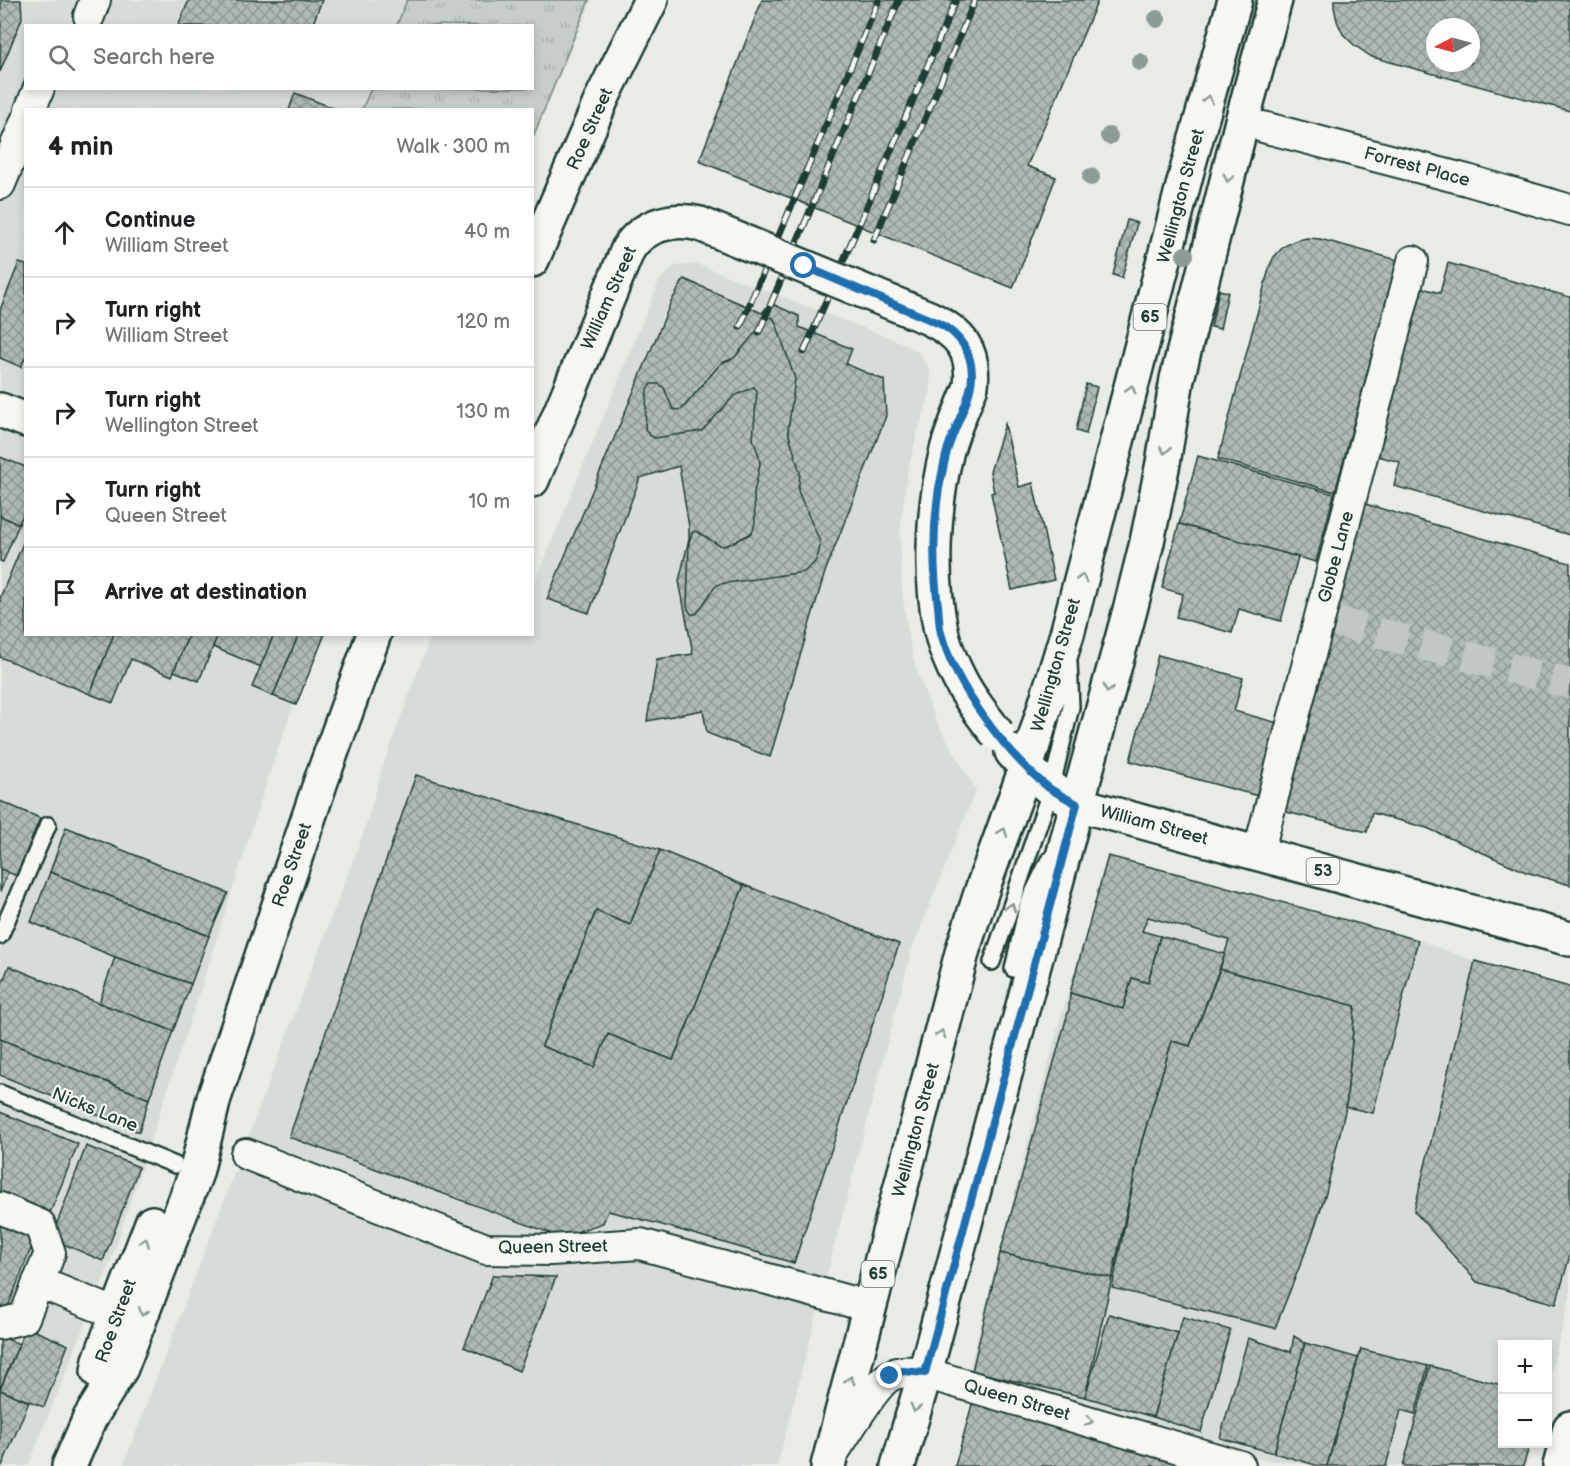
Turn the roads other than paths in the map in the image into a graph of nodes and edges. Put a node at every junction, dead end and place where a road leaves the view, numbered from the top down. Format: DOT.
graph roads {
  1 [pos="651,0"];
  2 [pos="1235,0"];
  3 [pos="1275,0"];
  4 [pos="38,90"];
  5 [pos="31,108"];
  6 [pos="24,126"];
  7 [pos="1263,127"];
  8 [pos="0,184"];
  9 [pos="1570,210"];
  10 [pos="534,255"];
  11 [pos="1413,261"];
  12 [pos="0,410"];
  13 [pos="24,419"];
  14 [pos="534,475"];
  15 [pos="1067,634"];
  16 [pos="373,636"];
  17 [pos="1026,768"];
  18 [pos="1064,797"];
  19 [pos="48,825"];
  20 [pos="1258,854"];
  21 [pos="0,936"];
  22 [pos="1570,939"];
  23 [pos="992,962"];
  24 [pos="1012,969"];
  25 [pos="0,1093"];
  26 [pos="214,1098"];
  27 [pos="246,1154"];
  28 [pos="175,1165"];
  29 [pos="0,1208"];
  30 [pos="38,1282"];
  31 [pos="870,1307"];
  32 [pos="117,1314"];
  33 [pos="0,1324"];
  34 [pos="925,1373"];
  35 [pos="90,1418"];
  36 [pos="1570,1428"];
  37 [pos="829,1461"];
  38 [pos="69,1466"];
  39 [pos="898,1466"];
  40 [pos="1240,1466"];
  41 [pos="1560,1466"];
  1 -- 10 [label="main road, Roe Street"];
  15 -- 2 [label="main road, Wellington Street / 65, one-way"];
  3 -- 18 [label="main road, 65, one-way"];
  4 -- 5 [label="street"];
  6 -- 8 [label="street"];
  7 -- 9 [label="street, Forrest Place"];
  11 -- 20 [label="street, Globe Lane"];
  12 -- 13 [label="main road"];
  14 -- 17 [label="main road, William Street / 53, bridge"];
  15 -- 17 [label="main road, Wellington Street / 65"];
  15 -- 18 [label="lane"];
  16 -- 26 [label="main road, Roe Street"];
  17 -- 18 [label="main road, William Street / 53"];
  31 -- 17 [label="main road, Wellington Street / 65, one-way"];
  18 -- 20 [label="main road, William Street / 53"];
  23 -- 18 [label="lane, one-way"];
  18 -- 24 [label="lane"];
  18 -- 34 [label="main road, 65"];
  19 -- 21 [label="lane"];
  20 -- 22 [label="main road, William Street / 53"];
  25 -- 28 [label="lane, Nicks Lane"];
  26 -- 28 [label="main road, Roe Street"];
  26 -- 35 [label="main road, Roe Street, one-way"];
  27 -- 31 [label="street, Queen Street"];
  32 -- 28 [label="main road, Roe Street, one-way"];
  29 -- 30 [label="street"];
  30 -- 32 [label="street"];
  30 -- 33 [label="street"];
  37 -- 31 [label="main road, Wellington Street / 65, one-way"];
  32 -- 35 [label="main road, Roe Street"];
  34 -- 37 [label="street, Queen Street"];
  34 -- 39 [label="main road, 65, one-way"];
  34 -- 40 [label="street, Queen Street, one-way"];
  35 -- 38 [label="main road, Roe Street"];
  36 -- 41 [label="main road"];
}
